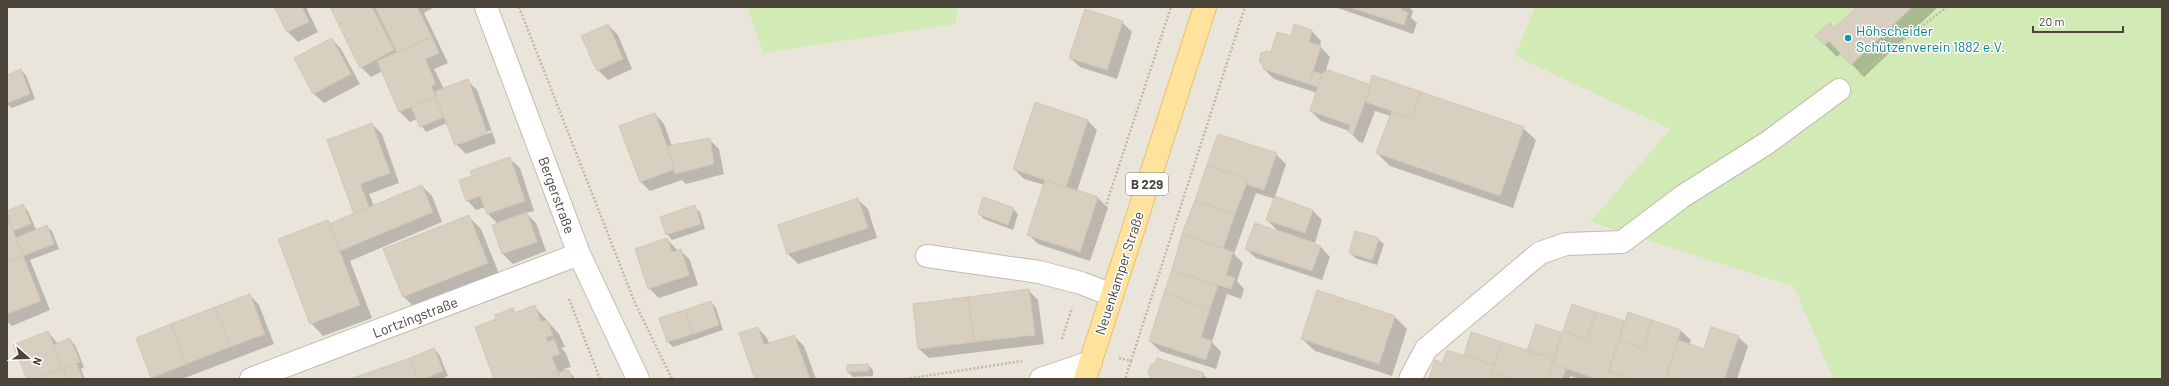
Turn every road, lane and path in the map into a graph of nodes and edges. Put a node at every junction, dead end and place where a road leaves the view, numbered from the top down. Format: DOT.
graph roads {
  1 [pos="486,7"];
  2 [pos="519,7"];
  3 [pos="1171,7"];
  4 [pos="1205,7"];
  5 [pos="1245,7"];
  6 [pos="1947,7"];
  7 [pos="1839,90"];
  8 [pos="579,254"];
  9 [pos="927,256"];
  10 [pos="554,264"];
  11 [pos="1081,283"];
  12 [pos="1112,295"];
  13 [pos="1062,339"];
  14 [pos="1021,361"];
  15 [pos="1131,361"];
  16 [pos="1088,370"];
  17 [pos="251,379"];
  18 [pos="600,379"];
  19 [pos="638,379"];
  20 [pos="672,379"];
  21 [pos="906,379"];
  22 [pos="1041,379"];
  23 [pos="1410,379"];
  1 -- 8 [label="street, Bergerstraße"];
  2 -- 20 [label="path"];
  3 -- 11 [label="path"];
  4 -- 12 [label="main road, Neuenkamper Straße / B 229"];
  5 -- 15 [label="path"];
  6 -- 7 [label="path"];
  7 -- 23 [label="street"];
  8 -- 10 [label="street, Lortzingstraße"];
  8 -- 19 [label="street, Bergerstraße"];
  9 -- 11 [label="street"];
  10 -- 17 [label="street, Lortzingstraße"];
  10 -- 18 [label="path"];
  11 -- 12 [label="street"];
  11 -- 13 [label="path"];
  12 -- 16 [label="main road, Neuenkamper Straße / B 229"];
  14 -- 21 [label="path"];
  16 -- 22 [label="street"];
}
